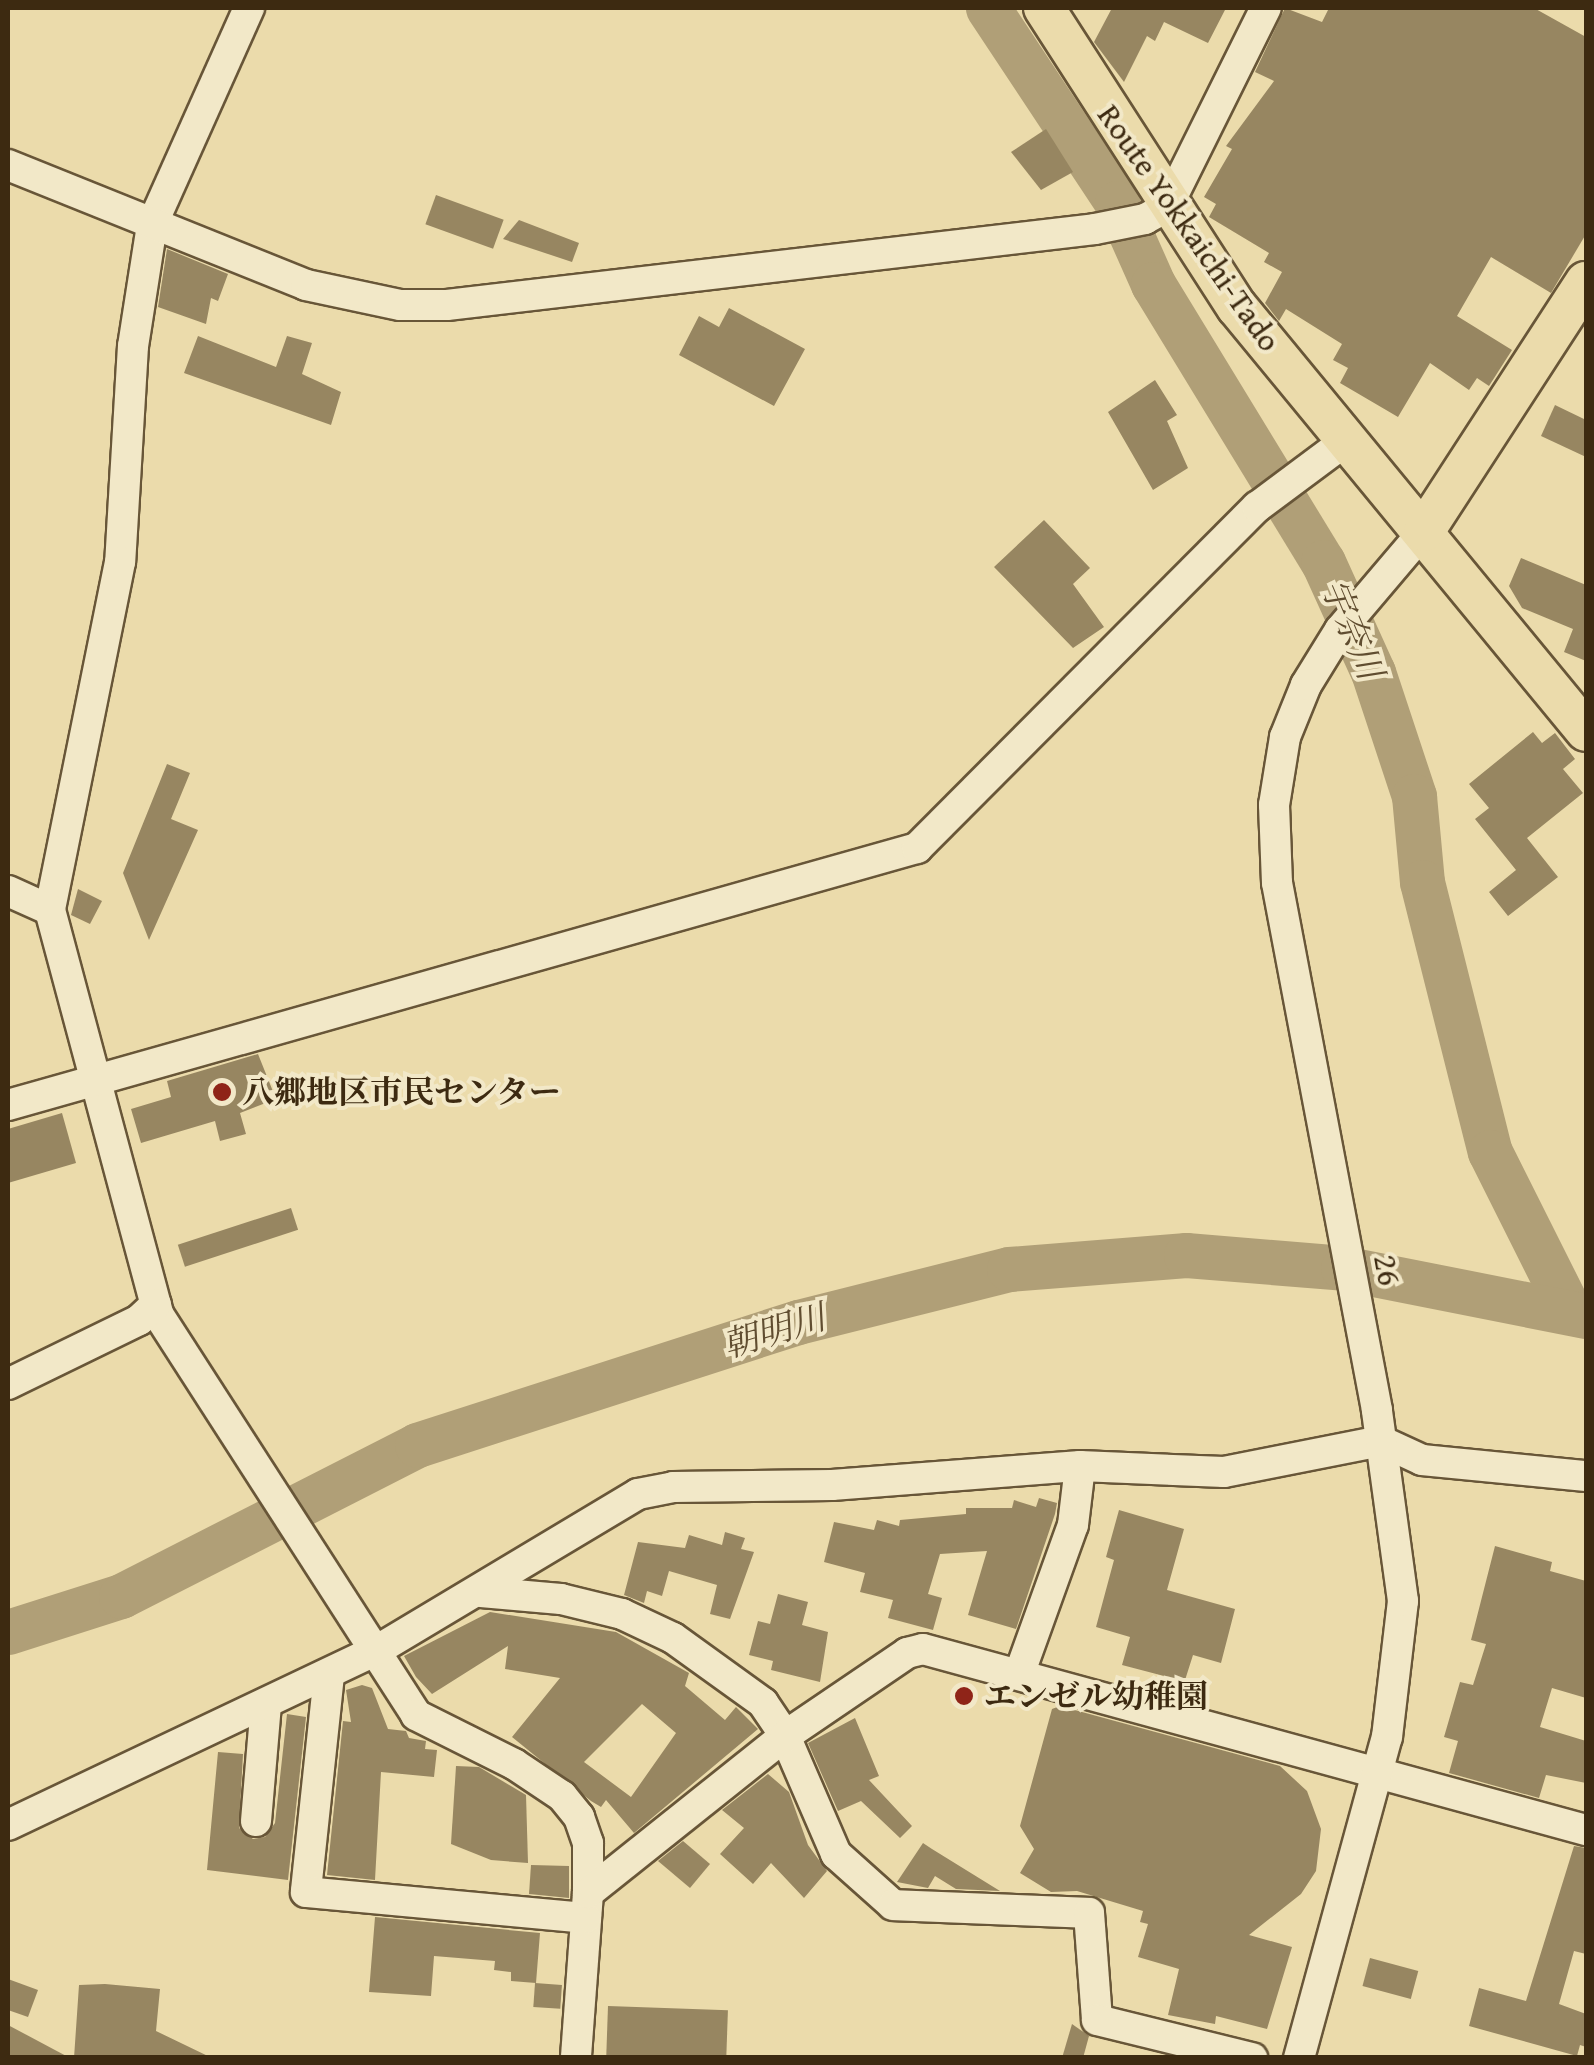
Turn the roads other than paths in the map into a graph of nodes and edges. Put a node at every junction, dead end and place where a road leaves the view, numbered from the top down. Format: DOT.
graph roads {
  1 [pos="249,8"];
  2 [pos="1044,8"];
  3 [pos="1266,8"];
  4 [pos="8,164"];
  5 [pos="1143,217"];
  6 [pos="152,225"];
  7 [pos="1586,282"];
  8 [pos="1347,440"];
  9 [pos="1424,531"];
  10 [pos="1586,731"];
  11 [pos="8,891"];
  12 [pos="50,910"];
  13 [pos="97,1080"];
  14 [pos="8,1106"];
  15 [pos="157,1309"];
  16 [pos="8,1384"];
  17 [pos="1381,1442"];
  18 [pos="1080,1466"];
  19 [pos="1586,1476"];
  20 [pos="481,1592"];
  21 [pos="379,1650"];
  22 [pos="1020,1672"];
  23 [pos="329,1675"];
  24 [pos="266,1704"];
  25 [pos="785,1736"];
  26 [pos="1378,1774"];
  27 [pos="256,1821"];
  28 [pos="8,1824"];
  29 [pos="1586,1830"];
  30 [pos="587,1906"];
  31 [pos="576,2058"];
  32 [pos="1252,2058"];
  33 [pos="1299,2058"];
  1 -- 6 [label="street"];
  2 -- 5 [label="main road, Route Yokkaichi-Tado"];
  3 -- 5 [label="street"];
  4 -- 6 [label="street"];
  5 -- 6 [label="street"];
  5 -- 8 [label="main road, Route Yokkaichi-Tado"];
  6 -- 12 [label="street"];
  7 -- 9 [label="main road"];
  8 -- 9 [label="main road, Route Yokkaichi-Tado"];
  8 -- 13 [label="street"];
  9 -- 10 [label="main road, Route Yokkaichi-Tado"];
  9 -- 17 [label="street, 26"];
  11 -- 12 [label="street"];
  12 -- 13 [label="street"];
  13 -- 14 [label="street"];
  13 -- 15 [label="street"];
  15 -- 16 [label="street"];
  15 -- 21 [label="street"];
  17 -- 18 [label="street"];
  17 -- 19 [label="street"];
  17 -- 26 [label="street, 26"];
  18 -- 20 [label="street"];
  18 -- 22 [label="street"];
  20 -- 21 [label="street"];
  20 -- 25 [label="street"];
  21 -- 23 [label="street"];
  21 -- 30 [label="street"];
  22 -- 25 [label="street"];
  22 -- 26 [label="street"];
  23 -- 24 [label="street"];
  23 -- 30 [label="street"];
  24 -- 27 [label="street"];
  24 -- 28 [label="street"];
  25 -- 30 [label="street"];
  25 -- 32 [label="street"];
  26 -- 29 [label="street"];
  26 -- 33 [label="street, 26"];
  30 -- 31 [label="street"];
}
